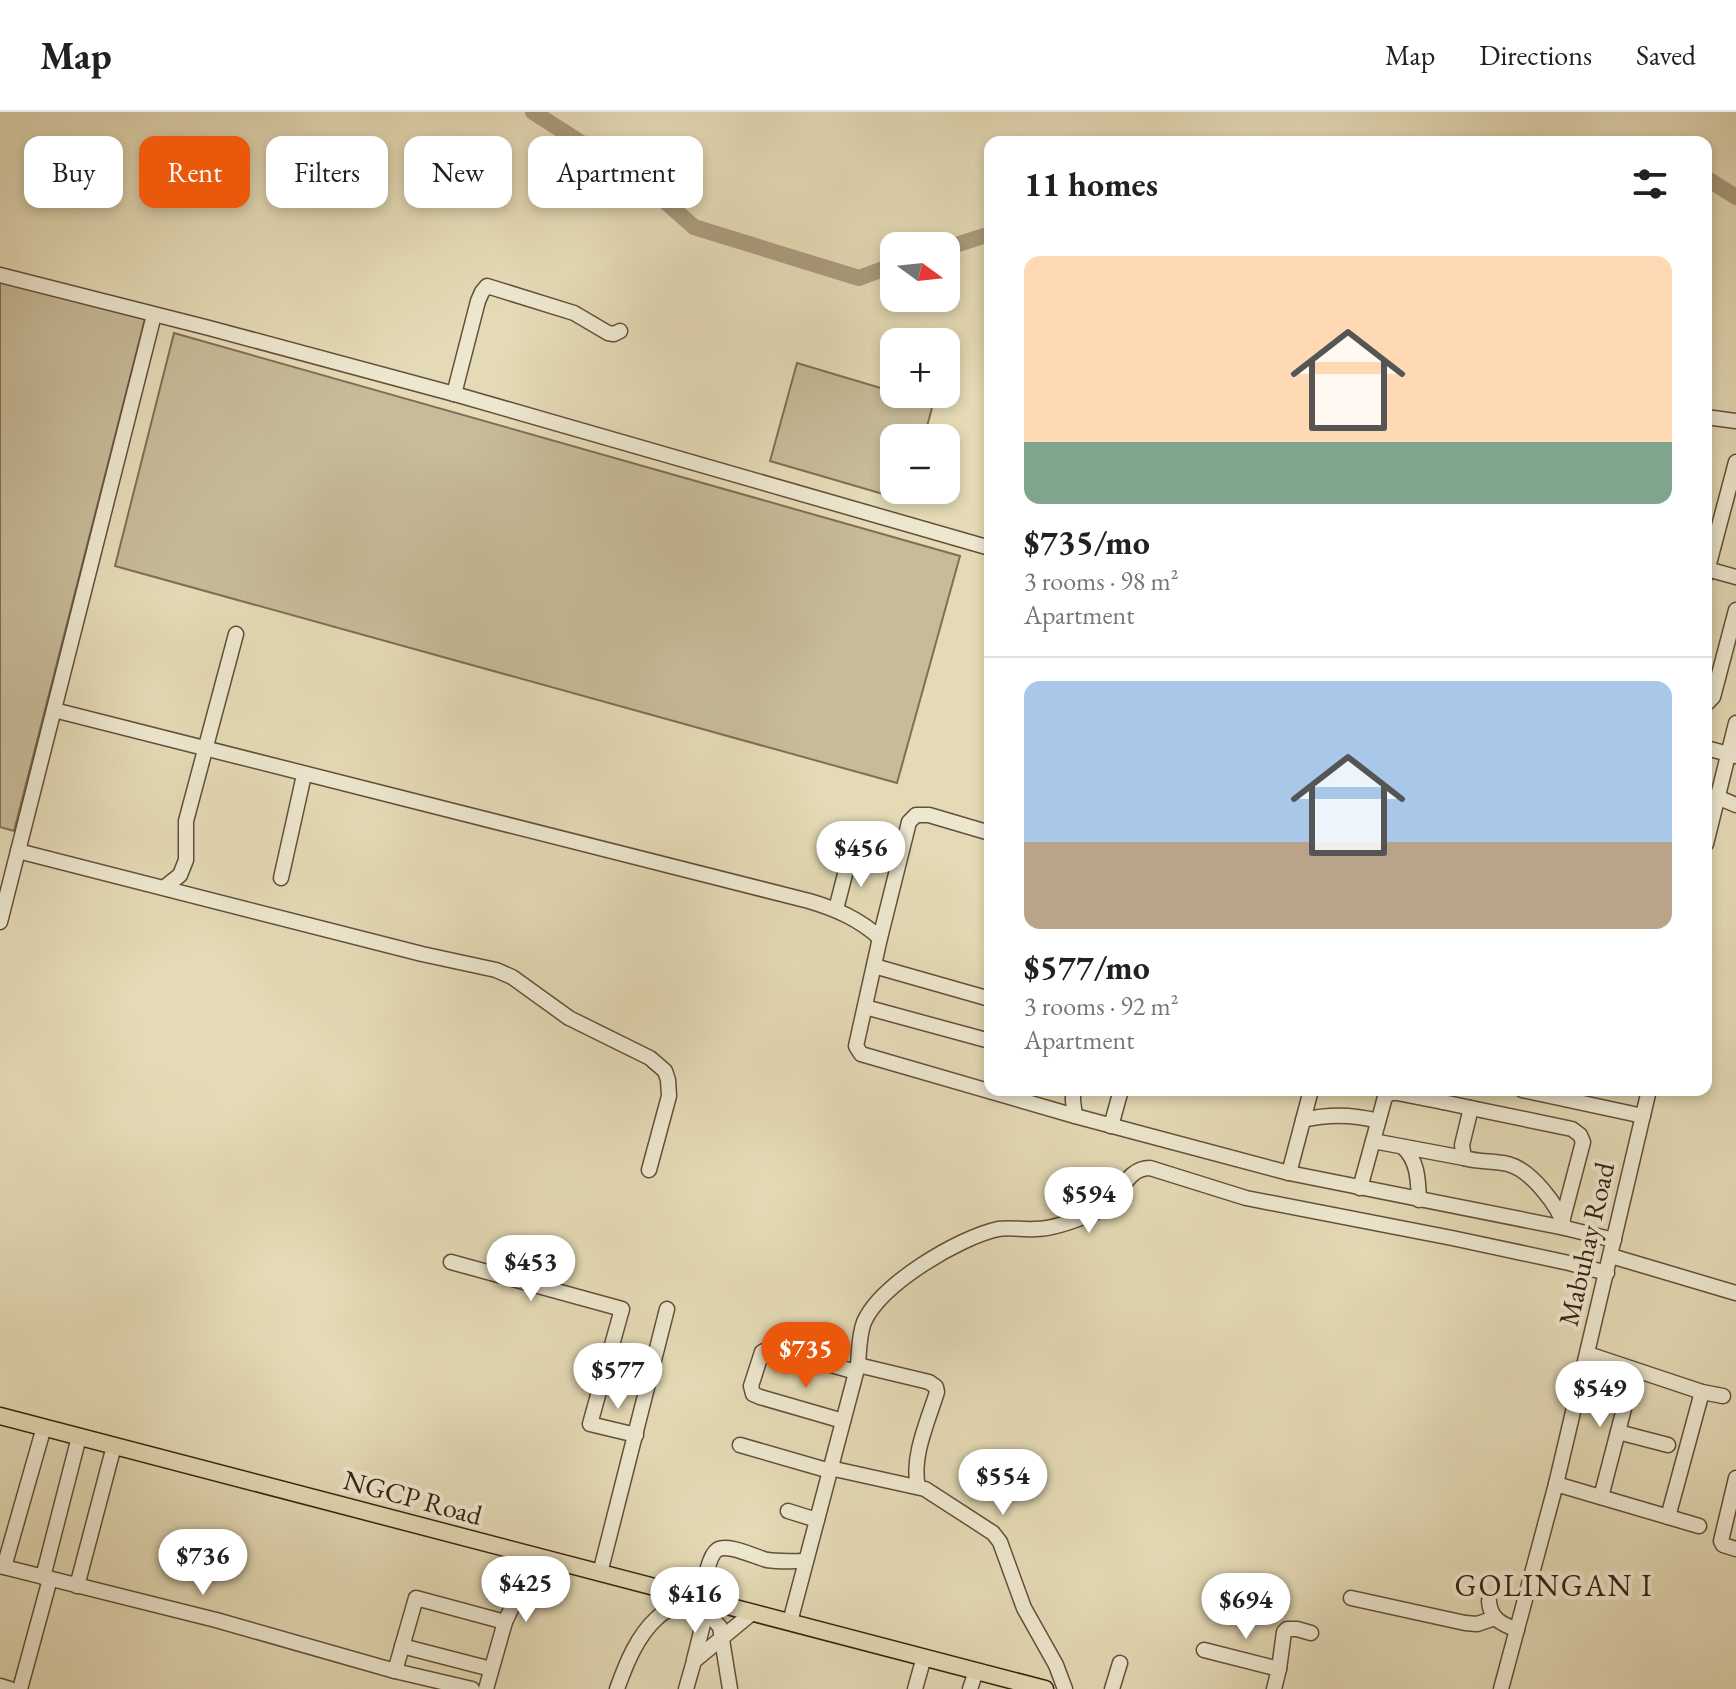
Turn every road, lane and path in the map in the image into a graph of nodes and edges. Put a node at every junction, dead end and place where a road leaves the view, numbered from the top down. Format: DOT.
graph roads {
  1 [pos="0,275"];
  2 [pos="154,315"];
  3 [pos="620,331"];
  4 [pos="454,394"];
  5 [pos="1736,421"];
  6 [pos="1712,422"];
  7 [pos="1736,462"];
  8 [pos="1712,534"];
  9 [pos="984,546"];
  10 [pos="1712,573"];
  11 [pos="1736,577"];
  12 [pos="1736,610"];
  13 [pos="236,634"];
  14 [pos="1712,698"];
  15 [pos="54,710"];
  16 [pos="1736,723"];
  17 [pos="205,749"];
  18 [pos="1712,750"];
  19 [pos="1732,755"];
  20 [pos="304,775"];
  21 [pos="1717,797"];
  22 [pos="1736,805"];
  23 [pos="1712,818"];
  24 [pos="984,831"];
  25 [pos="18,851"];
  26 [pos="849,859"];
  27 [pos="281,878"];
  28 [pos="165,887"];
  29 [pos="836,909"];
  30 [pos="0,922"];
  31 [pos="880,938"];
  32 [pos="874,966"];
  33 [pos="984,997"];
  34 [pos="865,1007"];
  35 [pos="984,1039"];
  36 [pos="984,1090"];
  37 [pos="1006,1096"];
  38 [pos="1073,1096"];
  39 [pos="1119,1096"];
  40 [pos="1309,1096"];
  41 [pos="1386,1096"];
  42 [pos="1443,1096"];
  43 [pos="1563,1096"];
  44 [pos="1648,1096"];
  45 [pos="1471,1108"];
  46 [pos="1075,1116"];
  47 [pos="1643,1116"];
  48 [pos="1303,1120"];
  49 [pos="1378,1121"];
  50 [pos="1111,1126"];
  51 [pos="1373,1141"];
  52 [pos="1403,1147"];
  53 [pos="1464,1158"];
  54 [pos="649,1170"];
  55 [pos="1289,1173"];
  56 [pos="1360,1188"];
  57 [pos="1419,1200"];
  58 [pos="1564,1223"];
  59 [pos="1614,1240"];
  60 [pos="1611,1256"];
  61 [pos="451,1262"];
  62 [pos="1607,1273"];
  63 [pos="1736,1293"];
  64 [pos="667,1309"];
  65 [pos="1588,1354"];
  66 [pos="857,1368"];
  67 [pos="1634,1370"];
  68 [pos="1702,1392"];
  69 [pos="1723,1396"];
  70 [pos="0,1416"];
  71 [pos="843,1421"];
  72 [pos="44,1427"];
  73 [pos="1618,1432"];
  74 [pos="636,1435"];
  75 [pos="79,1437"];
  76 [pos="740,1445"];
  77 [pos="1668,1445"];
  78 [pos="114,1446"];
  79 [pos="830,1469"];
  80 [pos="1736,1478"];
  81 [pos="1556,1484"];
  82 [pos="918,1487"];
  83 [pos="1601,1497"];
  84 [pos="1732,1510"];
  85 [pos="788,1511"];
  86 [pos="1668,1517"];
  87 [pos="817,1520"];
  88 [pos="1699,1526"];
  89 [pos="1736,1549"];
  90 [pos="523,1553"];
  91 [pos="806,1561"];
  92 [pos="2,1566"];
  93 [pos="600,1573"];
  94 [pos="47,1578"];
  95 [pos="77,1586"];
  96 [pos="1351,1598"];
  97 [pos="1489,1601"];
  98 [pos="700,1603"];
  99 [pos="752,1613"];
  100 [pos="1495,1618"];
  101 [pos="505,1622"];
  102 [pos="790,1622"];
  103 [pos="1517,1630"];
  104 [pos="1311,1633"];
  105 [pos="723,1638"];
  106 [pos="402,1646"];
  107 [pos="1204,1650"];
  108 [pos="924,1657"];
  109 [pos="694,1661"];
  110 [pos="1120,1663"];
  111 [pos="491,1669"];
  112 [pos="1279,1669"];
  113 [pos="395,1671"];
  114 [pos="976,1671"];
  115 [pos="409,1682"];
  116 [pos="0,1686"];
  117 [pos="10,1689"];
  118 [pos="20,1689"];
  119 [pos="472,1689"];
  120 [pos="486,1689"];
  121 [pos="617,1689"];
  122 [pos="686,1689"];
  123 [pos="730,1689"];
  124 [pos="915,1689"];
  125 [pos="970,1689"];
  126 [pos="1045,1689"];
  127 [pos="1065,1689"];
  128 [pos="1112,1689"];
  129 [pos="1274,1689"];
  130 [pos="1501,1689"];
  1 -- 2 [label="street"];
  2 -- 4 [label="street"];
  2 -- 15 [label="street"];
  3 -- 4 [label="street"];
  4 -- 9 [label="street"];
  5 -- 6 [label="street"];
  7 -- 8 [label="street"];
  10 -- 11 [label="street"];
  12 -- 14 [label="street"];
  13 -- 17 [label="street"];
  15 -- 17 [label="street"];
  15 -- 25 [label="street"];
  16 -- 19 [label="street"];
  17 -- 20 [label="street"];
  17 -- 28 [label="street"];
  18 -- 19 [label="street"];
  19 -- 21 [label="street"];
  20 -- 27 [label="street"];
  20 -- 29 [label="street"];
  21 -- 22 [label="street"];
  21 -- 23 [label="street"];
  24 -- 31 [label="street"];
  25 -- 28 [label="street"];
  25 -- 30 [label="street"];
  26 -- 29 [label="street"];
  28 -- 54 [label="street"];
  29 -- 31 [label="street"];
  31 -- 32 [label="street"];
  32 -- 33 [label="street"];
  32 -- 34 [label="street"];
  34 -- 35 [label="street"];
  34 -- 36 [label="street"];
  37 -- 46 [label="street"];
  38 -- 46 [label="street"];
  39 -- 50 [label="street"];
  40 -- 48 [label="street"];
  41 -- 49 [label="street"];
  42 -- 45 [label="street"];
  43 -- 47 [label="street"];
  44 -- 47 [label="street, Mabuhay Road"];
  45 -- 53 [label="street"];
  45 -- 58 [label="street"];
  46 -- 50 [label="street"];
  47 -- 59 [label="street, Mabuhay Road"];
  48 -- 49 [label="street"];
  48 -- 55 [label="street"];
  49 -- 51 [label="street"];
  50 -- 55 [label="street"];
  51 -- 52 [label="street"];
  51 -- 56 [label="street"];
  52 -- 53 [label="street"];
  52 -- 57 [label="street"];
  53 -- 58 [label="street"];
  55 -- 56 [label="street"];
  56 -- 57 [label="street"];
  57 -- 58 [label="street"];
  58 -- 59 [label="street"];
  59 -- 60 [label="street, Mabuhay Road"];
  60 -- 62 [label="street, Mabuhay Road"];
  60 -- 63 [label="street"];
  61 -- 74 [label="street"];
  62 -- 65 [label="street, Mabuhay Road"];
  62 -- 66 [label="street"];
  64 -- 74 [label="street"];
  65 -- 67 [label="street"];
  65 -- 81 [label="street, Mabuhay Road"];
  66 -- 71 [label="street"];
  66 -- 71 [label="street"];
  66 -- 82 [label="street"];
  67 -- 68 [label="street"];
  67 -- 73 [label="street"];
  68 -- 69 [label="street"];
  68 -- 86 [label="street"];
  70 -- 72 [label="main road, NGCP Road"];
  71 -- 79 [label="street"];
  72 -- 75 [label="main road, NGCP Road"];
  72 -- 92 [label="street"];
  73 -- 77 [label="street"];
  73 -- 83 [label="street"];
  74 -- 93 [label="street"];
  75 -- 78 [label="main road, NGCP Road"];
  75 -- 94 [label="street"];
  76 -- 79 [label="street"];
  78 -- 90 [label="main road, NGCP Road"];
  78 -- 95 [label="street"];
  79 -- 82 [label="street"];
  79 -- 87 [label="street"];
  80 -- 84 [label="street"];
  81 -- 83 [label="street"];
  81 -- 103 [label="street, Mabuhay Road"];
  82 -- 127 [label="street"];
  83 -- 86 [label="street"];
  84 -- 89 [label="street"];
  85 -- 87 [label="street"];
  86 -- 88 [label="street"];
  87 -- 91 [label="street"];
  90 -- 93 [label="main road, NGCP Road"];
  90 -- 101 [label="street"];
  91 -- 98 [label="street"];
  91 -- 102 [label="street"];
  92 -- 94 [label="street"];
  93 -- 98 [label="main road, NGCP Road"];
  94 -- 95 [label="street"];
  94 -- 118 [label="street"];
  95 -- 113 [label="street"];
  96 -- 100 [label="street"];
  97 -- 100 [label="street"];
  98 -- 99 [label="main road, NGCP Road"];
  98 -- 105 [label="street"];
  98 -- 109 [label="street"];
  98 -- 121 [label="street"];
  99 -- 102 [label="main road, NGCP Road"];
  99 -- 105 [label="street"];
  100 -- 103 [label="street"];
  101 -- 106 [label="street"];
  101 -- 111 [label="street"];
  102 -- 108 [label="main road, NGCP Road"];
  103 -- 130 [label="street, Mabuhay Road"];
  104 -- 112 [label="street"];
  105 -- 109 [label="street"];
  105 -- 123 [label="street"];
  106 -- 111 [label="street"];
  106 -- 113 [label="street"];
  107 -- 112 [label="street"];
  108 -- 114 [label="main road, NGCP Road"];
  108 -- 124 [label="street"];
  109 -- 122 [label="street"];
  110 -- 128 [label="street"];
  111 -- 120 [label="street"];
  112 -- 129 [label="street"];
  113 -- 115 [label="street"];
  114 -- 125 [label="street"];
  114 -- 126 [label="main road, NGCP Road"];
  115 -- 119 [label="street"];
  116 -- 117 [label="street"];
}
